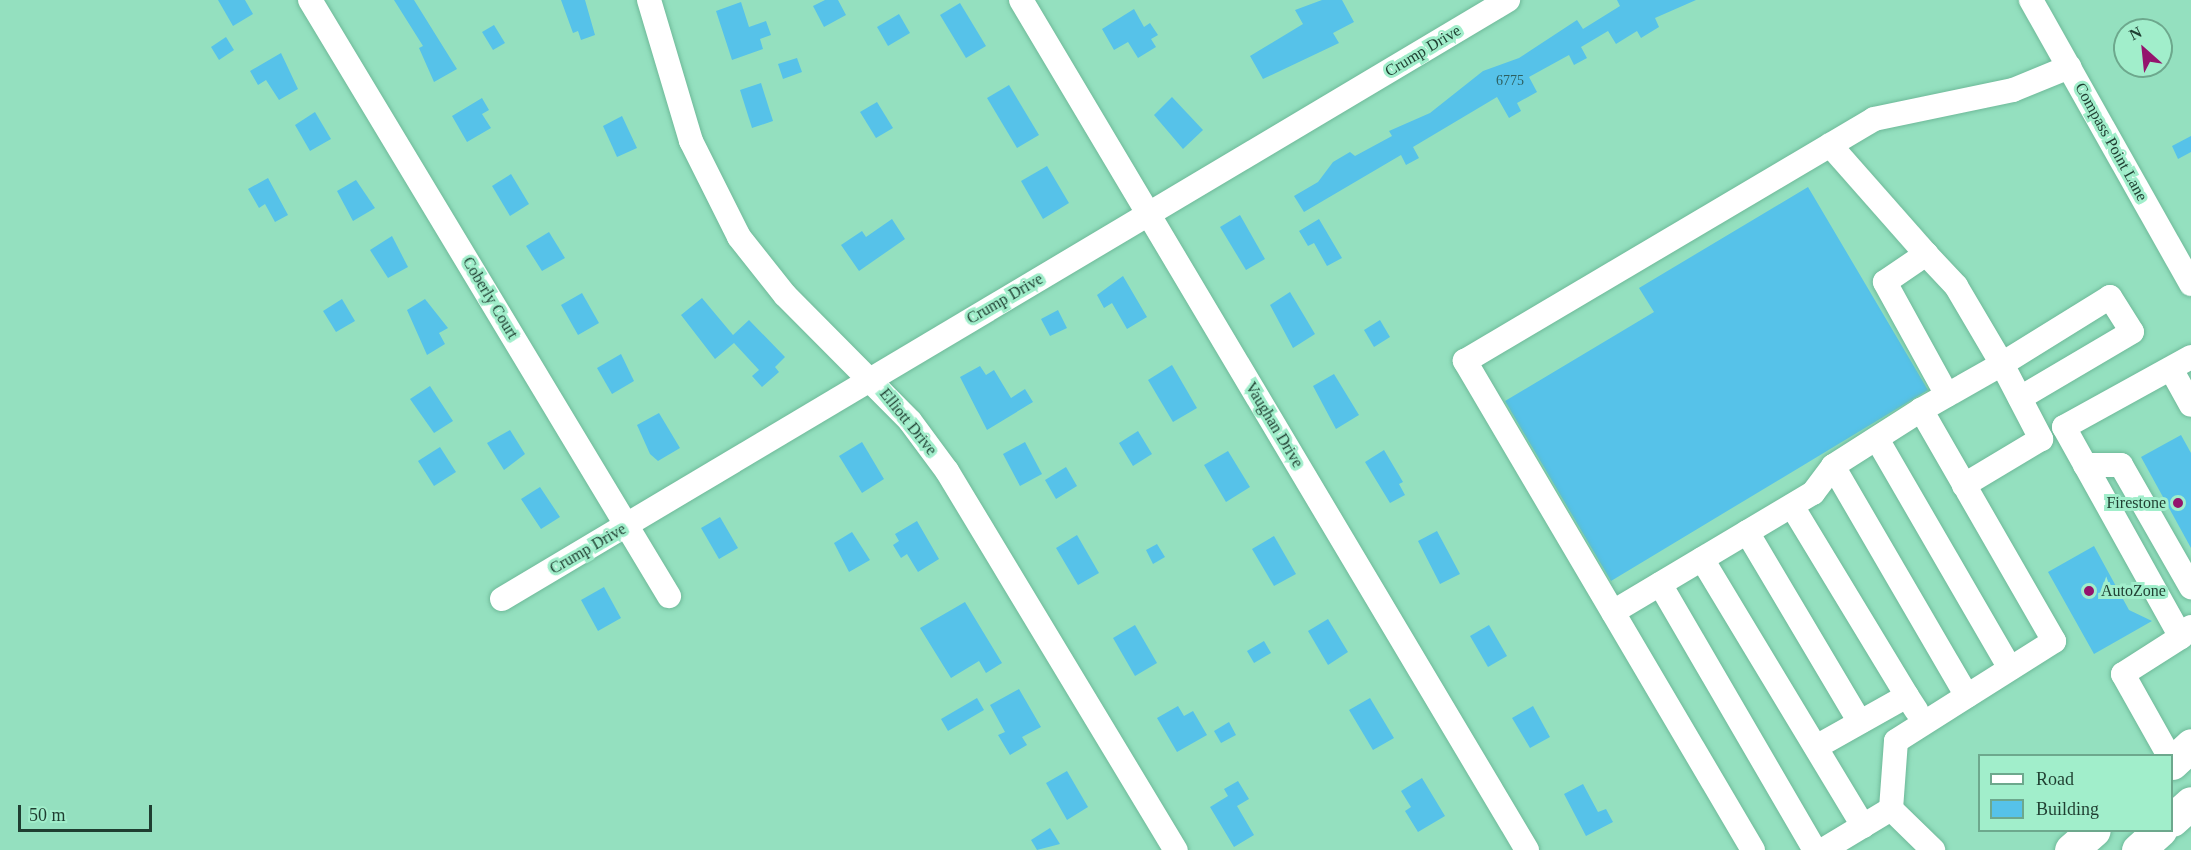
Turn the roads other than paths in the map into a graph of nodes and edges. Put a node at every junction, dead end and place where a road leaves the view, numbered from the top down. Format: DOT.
graph roads {
  1 [pos="310,0"];
  2 [pos="649,0"];
  3 [pos="1021,0"];
  4 [pos="1508,0"];
  5 [pos="2031,0"];
  6 [pos="2069,67"];
  7 [pos="1830,145"];
  8 [pos="1148,216"];
  9 [pos="1926,254"];
  10 [pos="2191,284"];
  11 [pos="2181,363"];
  12 [pos="2002,364"];
  13 [pos="872,378"];
  14 [pos="1947,395"];
  15 [pos="2020,398"];
  16 [pos="2191,405"];
  17 [pos="1922,410"];
  18 [pos="2064,427"];
  19 [pos="1876,438"];
  20 [pos="2041,439"];
  21 [pos="2085,465"];
  22 [pos="1833,466"];
  23 [pos="1965,485"];
  24 [pos="1792,506"];
  25 [pos="627,526"];
  26 [pos="1747,532"];
  27 [pos="1702,559"];
  28 [pos="1660,584"];
  29 [pos="2191,587"];
  30 [pos="669,596"];
  31 [pos="502,599"];
  32 [pos="1613,612"];
  33 [pos="2186,632"];
  34 [pos="2010,669"];
  35 [pos="1907,696"];
  36 [pos="1967,696"];
  37 [pos="1860,722"];
  38 [pos="1924,723"];
  39 [pos="1816,747"];
  40 [pos="2175,757"];
  41 [pos="2191,803"];
  42 [pos="1891,809"];
  43 [pos="2173,819"];
  44 [pos="1863,826"];
  45 [pos="2093,832"];
  46 [pos="2159,832"];
  47 [pos="1176,850"];
  48 [pos="1527,850"];
  49 [pos="1753,850"];
  50 [pos="1815,850"];
  51 [pos="1823,850"];
  52 [pos="1933,850"];
  53 [pos="2071,850"];
  54 [pos="2138,850"];
  1 -- 25 [label="street, Coberly Court"];
  2 -- 13 [label="street, Elliott Drive"];
  3 -- 8 [label="street, Vaughan Drive"];
  4 -- 8 [label="street, Crump Drive"];
  5 -- 6 [label="street, Compass Point Lane"];
  6 -- 7 [label="street"];
  6 -- 10 [label="street, Compass Point Lane"];
  7 -- 9 [label="street"];
  7 -- 32 [label="street"];
  8 -- 13 [label="street, Crump Drive"];
  8 -- 48 [label="street, Vaughan Drive"];
  9 -- 12 [label="street"];
  9 -- 14 [label="street"];
  11 -- 16 [label="street"];
  11 -- 18 [label="street"];
  12 -- 14 [label="street"];
  12 -- 15 [label="street"];
  12 -- 15 [label="street"];
  13 -- 25 [label="street, Crump Drive"];
  13 -- 47 [label="street, Elliott Drive"];
  14 -- 17 [label="street"];
  15 -- 20 [label="street"];
  17 -- 19 [label="street"];
  17 -- 23 [label="street"];
  18 -- 20 [label="street"];
  18 -- 21 [label="street"];
  19 -- 22 [label="street"];
  19 -- 34 [label="street"];
  20 -- 23 [label="street"];
  21 -- 29 [label="street"];
  21 -- 33 [label="street"];
  22 -- 24 [label="street"];
  22 -- 36 [label="street"];
  23 -- 34 [label="street"];
  24 -- 26 [label="street"];
  24 -- 35 [label="street"];
  25 -- 30 [label="street, Coberly Court"];
  25 -- 31 [label="street, Crump Drive"];
  26 -- 27 [label="street"];
  26 -- 37 [label="street"];
  27 -- 28 [label="street"];
  27 -- 39 [label="street"];
  28 -- 32 [label="street"];
  28 -- 50 [label="street"];
  32 -- 49 [label="street"];
  33 -- 40 [label="street"];
  34 -- 36 [label="street"];
  35 -- 37 [label="street"];
  35 -- 38 [label="street"];
  36 -- 38 [label="street"];
  37 -- 39 [label="street"];
  38 -- 42 [label="street"];
  39 -- 44 [label="street"];
  41 -- 43 [label="highway"];
  42 -- 44 [label="street"];
  42 -- 52 [label="street"];
  44 -- 51 [label="street"];
  45 -- 53 [label="highway"];
  46 -- 54 [label="highway"];
}
